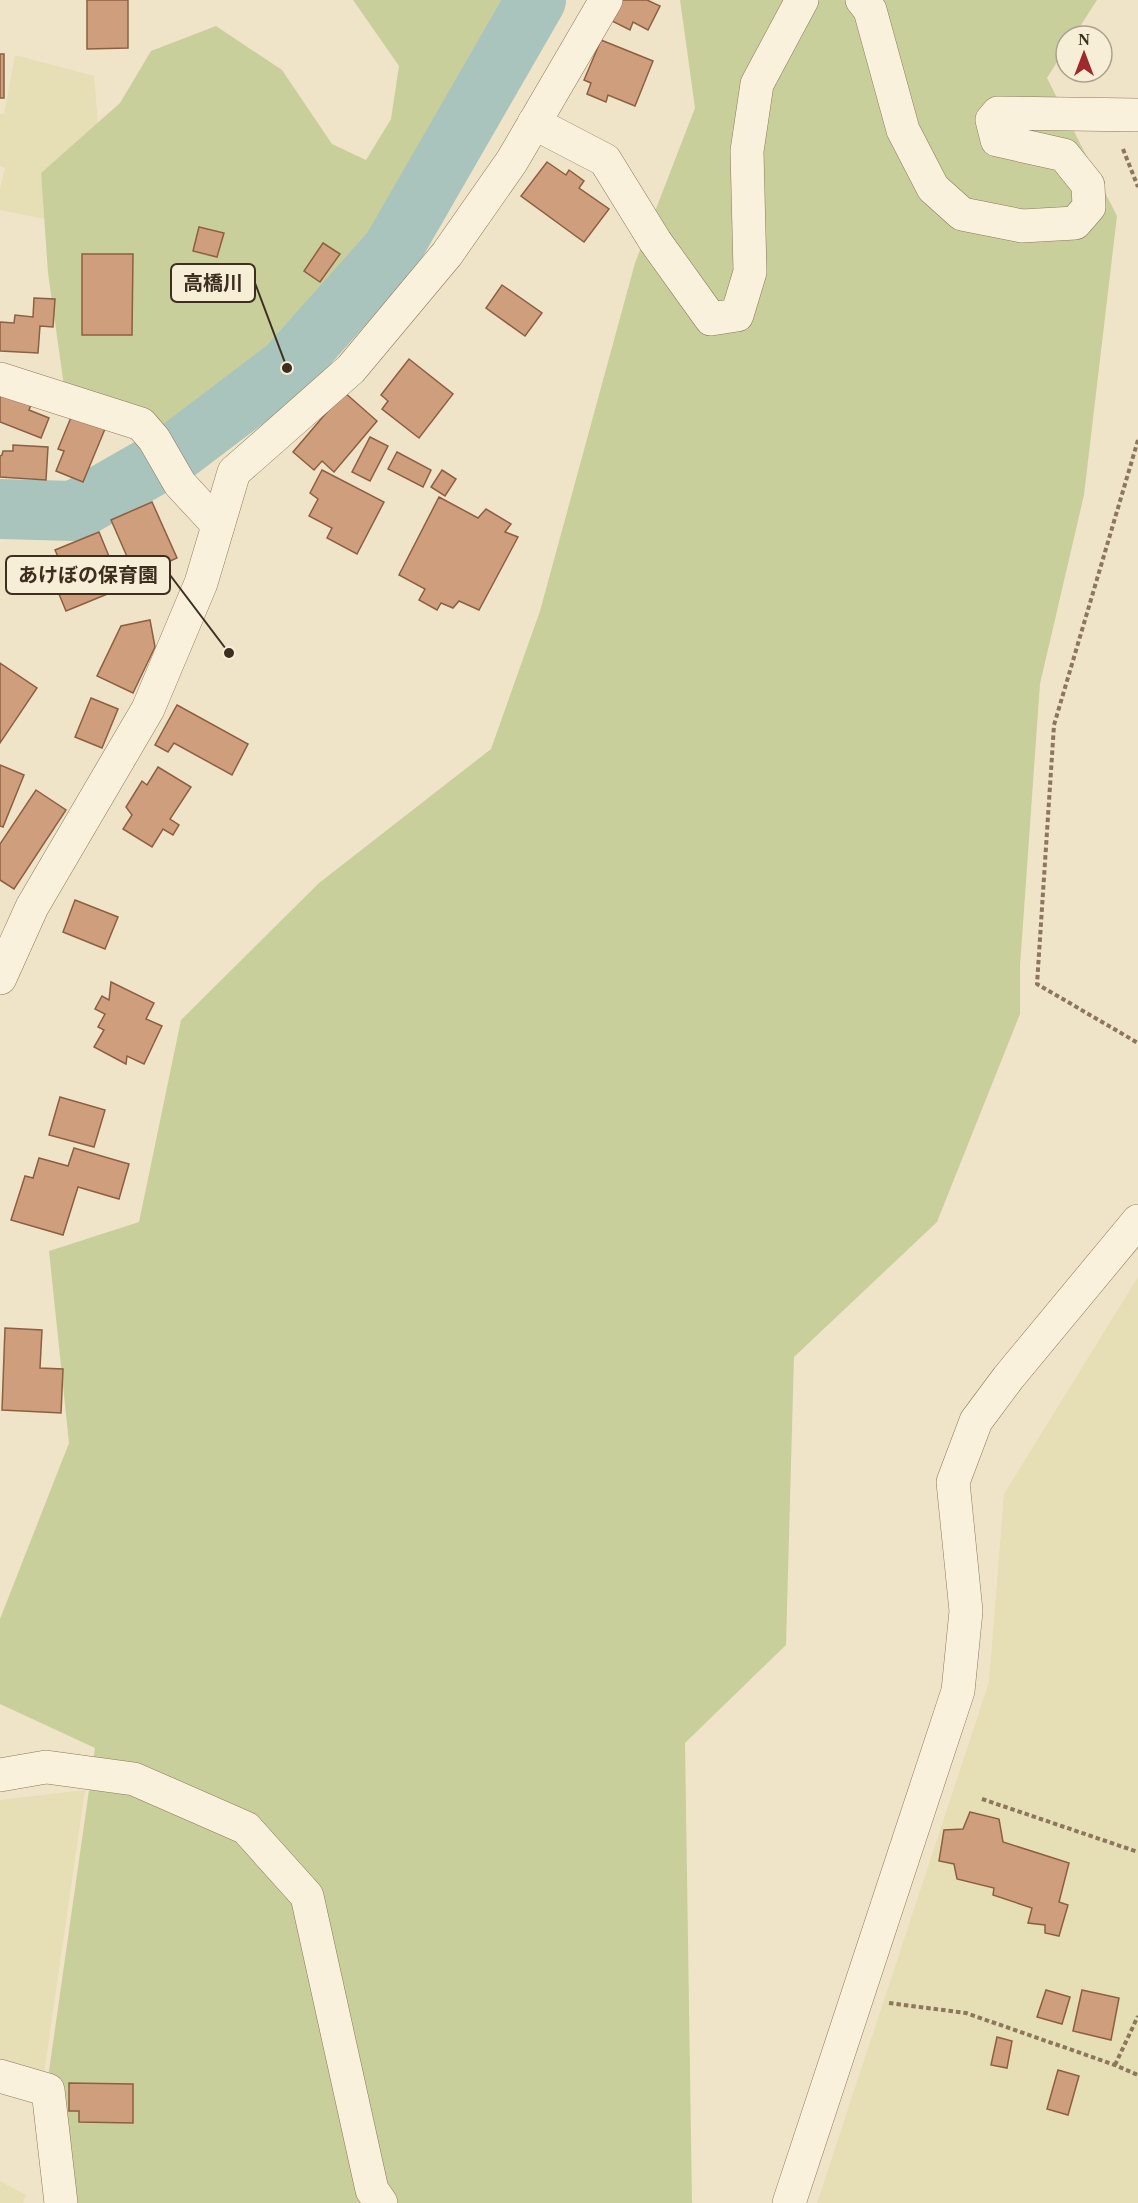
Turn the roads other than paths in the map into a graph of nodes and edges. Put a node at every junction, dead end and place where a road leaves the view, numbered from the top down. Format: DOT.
graph roads {
  1 [pos="606,0"];
  2 [pos="802,0"];
  3 [pos="862,0"];
  4 [pos="1138,115"];
  5 [pos="534,123"];
  6 [pos="0,379"];
  7 [pos="218,525"];
  8 [pos="10,924"];
  9 [pos="0,978"];
  10 [pos="1138,1221"];
  11 [pos="0,1775"];
  12 [pos="0,2076"];
  13 [pos="61,2203"];
  14 [pos="381,2203"];
  15 [pos="789,2203"];
  1 -- 5 [label="street"];
  2 -- 5 [label="street"];
  3 -- 4 [label="street"];
  5 -- 7 [label="street"];
  6 -- 7 [label="street"];
  7 -- 8 [label="street"];
  8 -- 9 [label="street"];
  10 -- 15 [label="street"];
  11 -- 14 [label="street"];
  12 -- 13 [label="street"];
}
